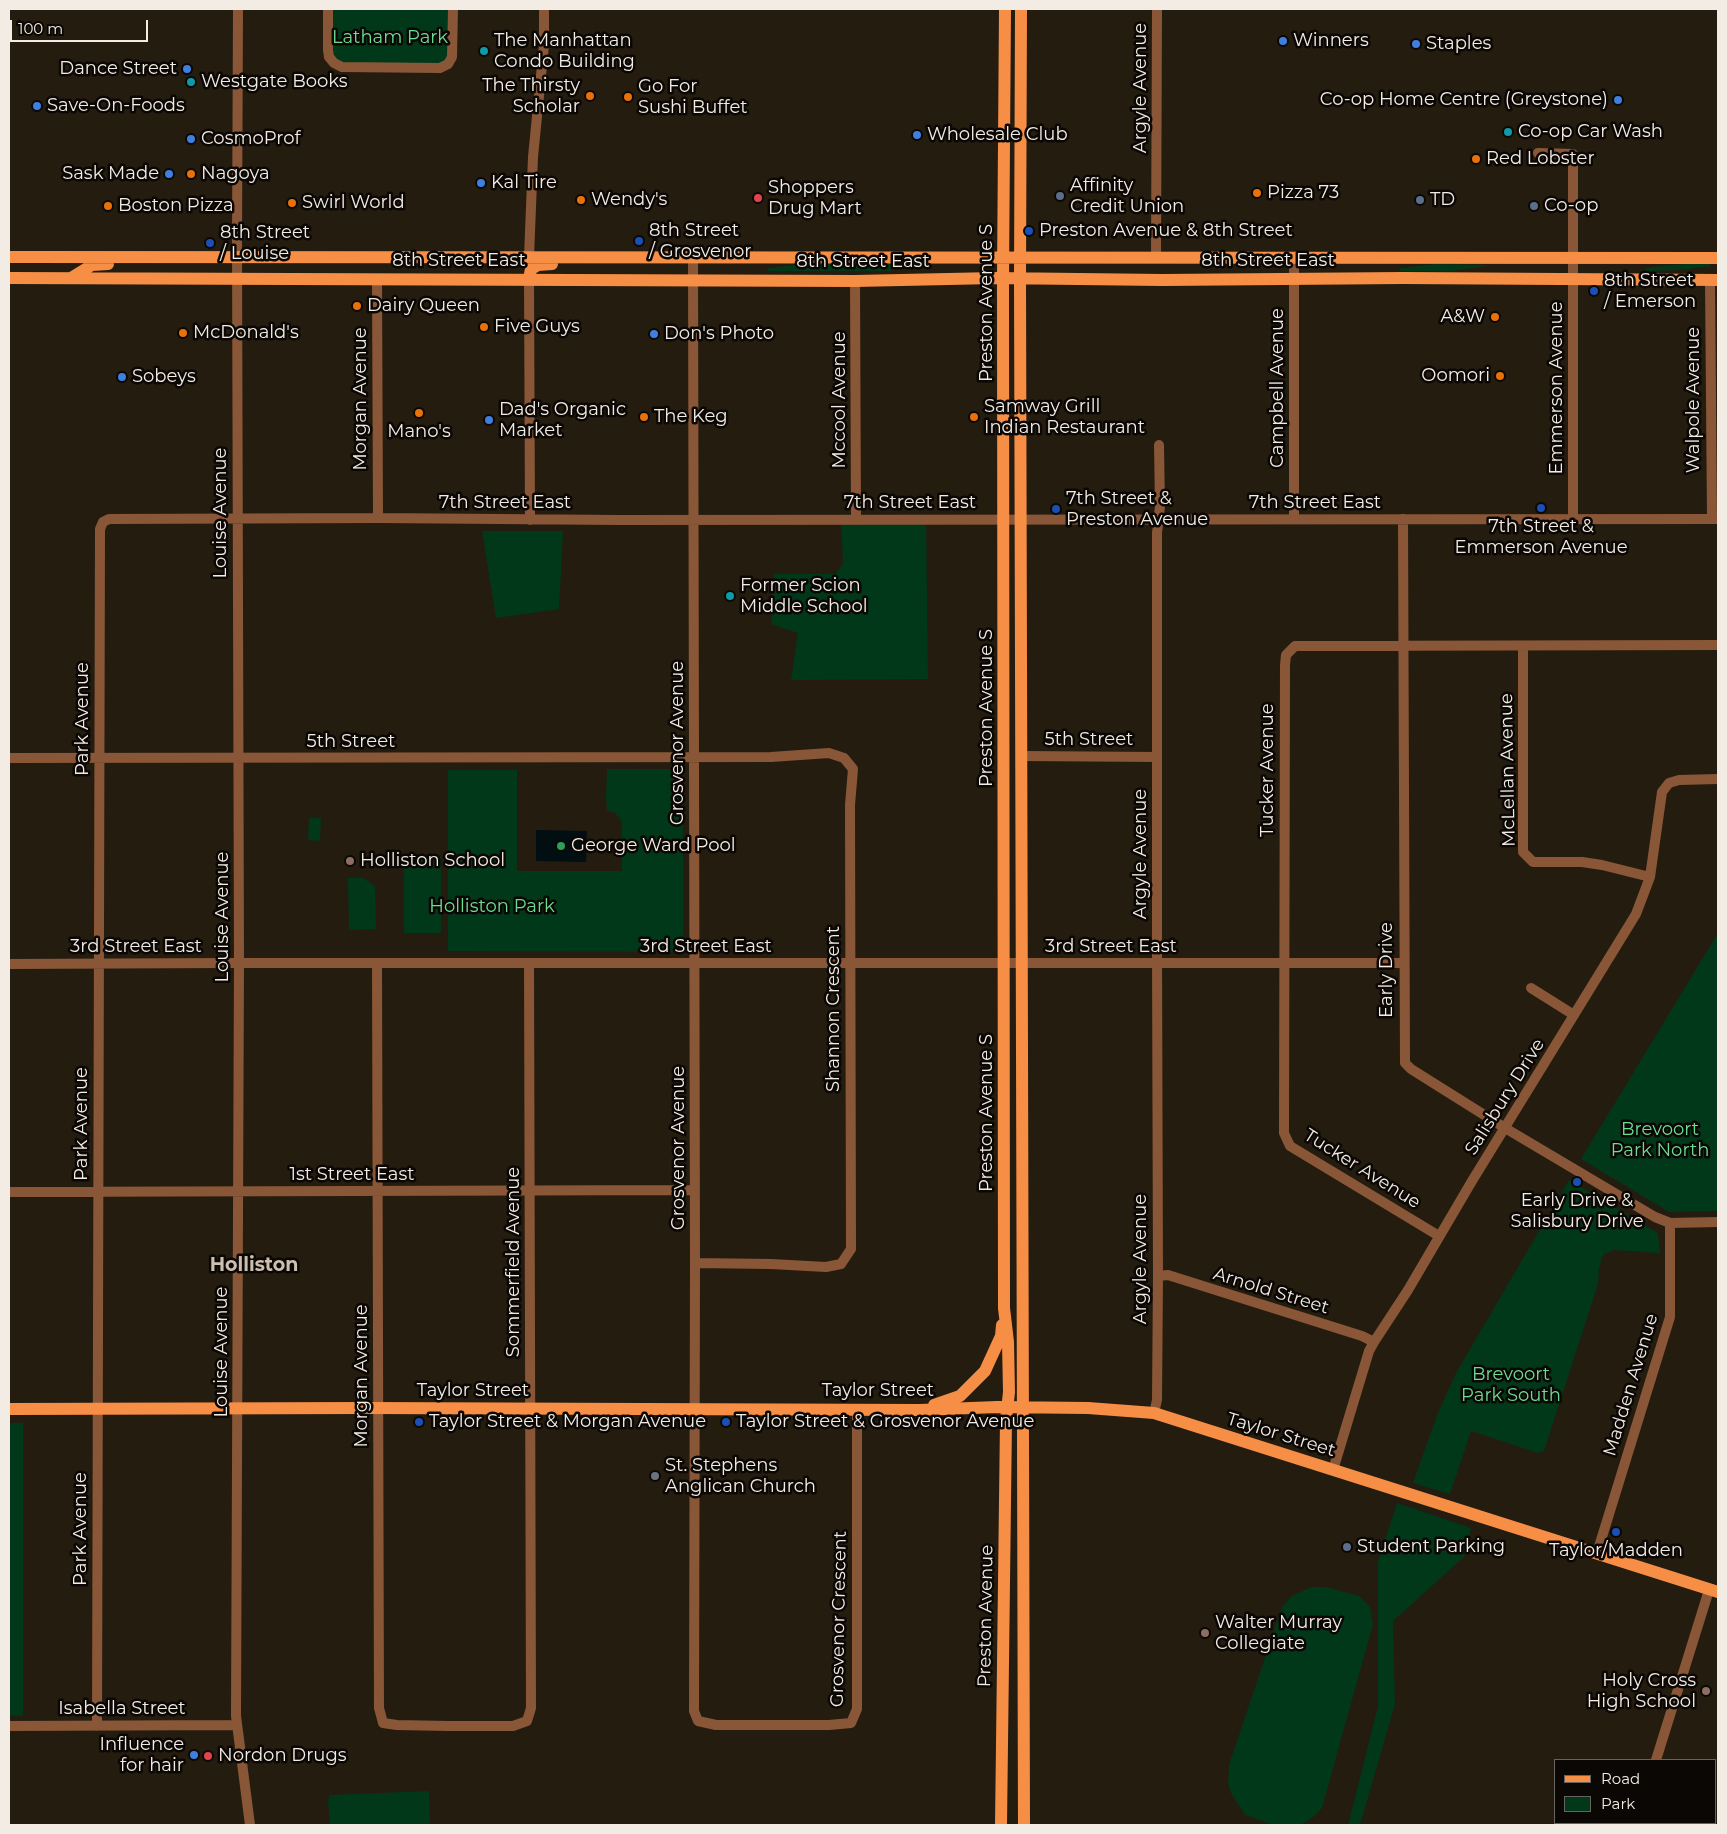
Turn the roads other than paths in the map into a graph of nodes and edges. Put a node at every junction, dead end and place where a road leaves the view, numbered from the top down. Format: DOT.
graph roads {
  1 [pos="238,9"];
  2 [pos="328,9"];
  3 [pos="453,9"];
  4 [pos="544,9"];
  5 [pos="1005,9"];
  6 [pos="1021,9"];
  7 [pos="1156,9"];
  8 [pos="1538,154"];
  9 [pos="9,257"];
  10 [pos="155,257"];
  11 [pos="237,257"];
  12 [pos="529,257"];
  13 [pos="598,257"];
  14 [pos="693,257"];
  15 [pos="1004,257"];
  16 [pos="1021,257"];
  17 [pos="1156,257"];
  18 [pos="1294,257"];
  19 [pos="1573,258"];
  20 [pos="1718,258"];
  21 [pos="9,278"];
  22 [pos="71,278"];
  23 [pos="1003,278"];
  24 [pos="1020,278"];
  25 [pos="1294,278"];
  26 [pos="237,279"];
  27 [pos="377,279"];
  28 [pos="529,279"];
  29 [pos="693,279"];
  30 [pos="1573,279"];
  31 [pos="1714,280"];
  32 [pos="855,281"];
  33 [pos="1159,445"];
  34 [pos="378,518"];
  35 [pos="1004,518"];
  36 [pos="1294,518"];
  37 [pos="238,519"];
  38 [pos="693,519"];
  39 [pos="856,519"];
  40 [pos="1022,519"];
  41 [pos="1158,519"];
  42 [pos="1403,519"];
  43 [pos="1572,519"];
  44 [pos="1715,519"];
  45 [pos="530,520"];
  46 [pos="103,522"];
  47 [pos="1718,645"];
  48 [pos="1403,646"];
  49 [pos="1523,646"];
  50 [pos="1022,756"];
  51 [pos="1157,756"];
  52 [pos="9,758"];
  53 [pos="99,758"];
  54 [pos="239,758"];
  55 [pos="694,758"];
  56 [pos="1718,780"];
  57 [pos="1650,877"];
  58 [pos="850,962"];
  59 [pos="1157,962"];
  60 [pos="239,963"];
  61 [pos="377,963"];
  62 [pos="529,963"];
  63 [pos="1004,963"];
  64 [pos="1284,963"];
  65 [pos="1404,963"];
  66 [pos="9,964"];
  67 [pos="98,964"];
  68 [pos="695,964"];
  69 [pos="1022,964"];
  70 [pos="1531,988"];
  71 [pos="1574,1015"];
  72 [pos="1505,1128"];
  73 [pos="530,1190"];
  74 [pos="695,1190"];
  75 [pos="98,1191"];
  76 [pos="238,1191"];
  77 [pos="378,1191"];
  78 [pos="9,1192"];
  79 [pos="1718,1222"];
  80 [pos="1670,1223"];
  81 [pos="1439,1236"];
  82 [pos="695,1263"];
  83 [pos="1158,1276"];
  84 [pos="1004,1308"];
  85 [pos="1374,1342"];
  86 [pos="1007,1407"];
  87 [pos="238,1408"];
  88 [pos="378,1408"];
  89 [pos="530,1408"];
  90 [pos="1023,1408"];
  91 [pos="9,1409"];
  92 [pos="97,1409"];
  93 [pos="694,1409"];
  94 [pos="857,1409"];
  95 [pos="920,1410"];
  96 [pos="1154,1413"];
  97 [pos="1333,1470"];
  98 [pos="1597,1553"];
  99 [pos="1714,1591"];
  100 [pos="236,1725"];
  101 [pos="9,1726"];
  102 [pos="97,1726"];
  103 [pos="448,1726"];
  104 [pos="1656,1759"];
  105 [pos="250,1825"];
  106 [pos="1001,1825"];
  107 [pos="1024,1825"];
  1 -- 11 [label="street, Louise Avenue"];
  2 -- 3 [label="street"];
  4 -- 12 [label="street"];
  5 -- 15 [label="main road, Preston Avenue S"];
  6 -- 16 [label="main road, Preston Avenue S"];
  7 -- 17 [label="street, Argyle Avenue"];
  8 -- 19 [label="street, Emmerson Avenue"];
  9 -- 10 [label="main road, 8th Street East"];
  10 -- 11 [label="main road, 8th Street East"];
  10 -- 22 [label="main road"];
  11 -- 12 [label="main road, 8th Street East"];
  11 -- 26 [label="street, Louise Avenue"];
  12 -- 13 [label="main road, 8th Street East"];
  13 -- 14 [label="main road, 8th Street East"];
  13 -- 28 [label="main road"];
  14 -- 15 [label="main road, 8th Street East"];
  14 -- 29 [label="street, Grosvenor Avenue"];
  15 -- 16 [label="main road, 8th Street East"];
  15 -- 23 [label="main road, Preston Avenue S"];
  16 -- 17 [label="main road, 8th Street East"];
  16 -- 24 [label="main road, Preston Avenue S"];
  17 -- 18 [label="main road, 8th Street East"];
  18 -- 19 [label="main road, 8th Street East"];
  18 -- 25 [label="street, Campbell Avenue"];
  19 -- 20 [label="main road, 8th Street East"];
  19 -- 30 [label="street, Emmerson Avenue"];
  21 -- 22 [label="main road, 8th Street East"];
  22 -- 26 [label="main road, 8th Street East"];
  23 -- 24 [label="main road, 8th Street East"];
  23 -- 32 [label="main road, 8th Street East"];
  23 -- 35 [label="main road, Preston Avenue S"];
  24 -- 25 [label="main road, 8th Street East"];
  24 -- 40 [label="main road, Preston Avenue S"];
  25 -- 30 [label="main road, 8th Street East"];
  25 -- 36 [label="street, Campbell Avenue"];
  26 -- 27 [label="main road, 8th Street East"];
  26 -- 37 [label="street, Louise Avenue"];
  27 -- 28 [label="main road, 8th Street East"];
  27 -- 34 [label="street, Morgan Avenue"];
  28 -- 29 [label="main road, 8th Street East"];
  28 -- 45 [label="street"];
  29 -- 32 [label="main road, 8th Street East"];
  29 -- 38 [label="street, Grosvenor Avenue"];
  30 -- 31 [label="main road, 8th Street East"];
  30 -- 43 [label="street, Emmerson Avenue"];
  31 -- 44 [label="street, Walpole Avenue"];
  32 -- 39 [label="street, Mccool Avenue"];
  33 -- 41 [label="street, Argyle Avenue"];
  34 -- 37 [label="street, 7th Street East"];
  34 -- 45 [label="street, 7th Street East"];
  35 -- 39 [label="street, 7th Street East"];
  35 -- 40 [label="street, 7th Street East"];
  35 -- 63 [label="main road, Preston Avenue S"];
  36 -- 41 [label="street, 7th Street East"];
  36 -- 42 [label="street, 7th Street East"];
  37 -- 46 [label="street, 7th Street East"];
  37 -- 54 [label="street, Louise Avenue"];
  38 -- 39 [label="street, 7th Street East"];
  38 -- 45 [label="street, 7th Street East"];
  38 -- 55 [label="street, Grosvenor Avenue"];
  40 -- 41 [label="street, 7th Street East"];
  40 -- 50 [label="main road, Preston Avenue S"];
  41 -- 51 [label="street, Argyle Avenue"];
  42 -- 43 [label="street, 7th Street East"];
  42 -- 48 [label="street, Early Drive"];
  43 -- 44 [label="street, 7th Street East"];
  46 -- 53 [label="street, Park Avenue"];
  47 -- 49 [label="street, Tucker Avenue"];
  48 -- 49 [label="street, Tucker Avenue"];
  48 -- 64 [label="street, Tucker Avenue"];
  48 -- 65 [label="street, Early Drive"];
  49 -- 57 [label="street, McLellan Avenue"];
  50 -- 51 [label="street, 5th Street"];
  50 -- 69 [label="main road, Preston Avenue S"];
  51 -- 59 [label="street, Argyle Avenue"];
  52 -- 53 [label="street, 5th Street"];
  53 -- 54 [label="street, 5th Street"];
  53 -- 67 [label="street, Park Avenue"];
  54 -- 55 [label="street, 5th Street"];
  54 -- 60 [label="street, Louise Avenue"];
  55 -- 58 [label="street, Shannon Crescent"];
  55 -- 68 [label="street, Grosvenor Avenue"];
  56 -- 57 [label="street, Salisbury Drive"];
  57 -- 71 [label="street, Salisbury Drive"];
  58 -- 63 [label="street, 3rd Street East"];
  58 -- 68 [label="street, 3rd Street East"];
  58 -- 82 [label="street, Shannon Crescent"];
  59 -- 64 [label="street, 3rd Street East"];
  59 -- 69 [label="street, 3rd Street East"];
  59 -- 83 [label="street, Argyle Avenue"];
  60 -- 61 [label="street, 3rd Street East"];
  60 -- 67 [label="street, 3rd Street East"];
  60 -- 76 [label="street, Louise Avenue"];
  61 -- 62 [label="street, 3rd Street East"];
  61 -- 77 [label="street, Morgan Avenue"];
  62 -- 68 [label="street, 3rd Street East"];
  62 -- 73 [label="street, Sommerfield Avenue"];
  63 -- 69 [label="street, 3rd Street East"];
  63 -- 84 [label="main road, Preston Avenue S"];
  64 -- 65 [label="street, 3rd Street East"];
  64 -- 81 [label="street, Tucker Avenue"];
  65 -- 72 [label="street, Early Drive"];
  66 -- 67 [label="street, 3rd Street East"];
  67 -- 75 [label="street, Park Avenue"];
  68 -- 74 [label="street, Grosvenor Avenue"];
  69 -- 90 [label="main road, Preston Avenue S"];
  70 -- 71 [label="street"];
  71 -- 72 [label="street, Salisbury Drive"];
  72 -- 80 [label="street, Early Drive"];
  72 -- 81 [label="street, Salisbury Drive"];
  73 -- 74 [label="street, 1st Street East"];
  73 -- 77 [label="street, 1st Street East"];
  73 -- 89 [label="street, Sommerfield Avenue"];
  74 -- 82 [label="street, Grosvenor Avenue"];
  75 -- 76 [label="street, 1st Street East"];
  75 -- 78 [label="street, 1st Street East"];
  75 -- 92 [label="street, Park Avenue"];
  76 -- 77 [label="street, 1st Street East"];
  76 -- 87 [label="street, Louise Avenue"];
  77 -- 88 [label="street, Morgan Avenue"];
  79 -- 80 [label="street, Early Drive"];
  80 -- 98 [label="street, Madden Avenue"];
  81 -- 85 [label="street, Salisbury Drive"];
  82 -- 93 [label="street, Grosvenor Avenue"];
  83 -- 85 [label="street, Arnold Street"];
  83 -- 96 [label="street, Argyle Avenue"];
  84 -- 86 [label="main road, Preston Avenue S"];
  84 -- 95 [label="main road"];
  85 -- 97 [label="street, Salisbury Drive"];
  86 -- 90 [label="main road, Taylor Street"];
  86 -- 95 [label="main road, Taylor Street"];
  86 -- 106 [label="main road, Preston Avenue"];
  87 -- 88 [label="main road, Taylor Street"];
  87 -- 92 [label="main road, Taylor Street"];
  87 -- 100 [label="street, Louise Avenue"];
  88 -- 89 [label="main road, Taylor Street"];
  88 -- 103 [label="street, Morgan Avenue"];
  89 -- 93 [label="main road, Taylor Street"];
  89 -- 103 [label="street, Sommerfield Avenue"];
  90 -- 96 [label="main road, Taylor Street"];
  90 -- 107 [label="main road, Preston Avenue"];
  91 -- 92 [label="main road, Taylor Street"];
  92 -- 102 [label="street, Park Avenue"];
  93 -- 94 [label="main road, Taylor Street"];
  93 -- 94 [label="street, Grosvenor Crescent"];
  94 -- 95 [label="main road, Taylor Street"];
  96 -- 97 [label="main road, Taylor Street"];
  97 -- 98 [label="main road, Taylor Street"];
  98 -- 99 [label="main road, Taylor Street"];
  99 -- 104 [label="street"];
  100 -- 102 [label="street, Isabella Street"];
  100 -- 105 [label="street, Louise Avenue"];
  101 -- 102 [label="street, Isabella Street"];
}
